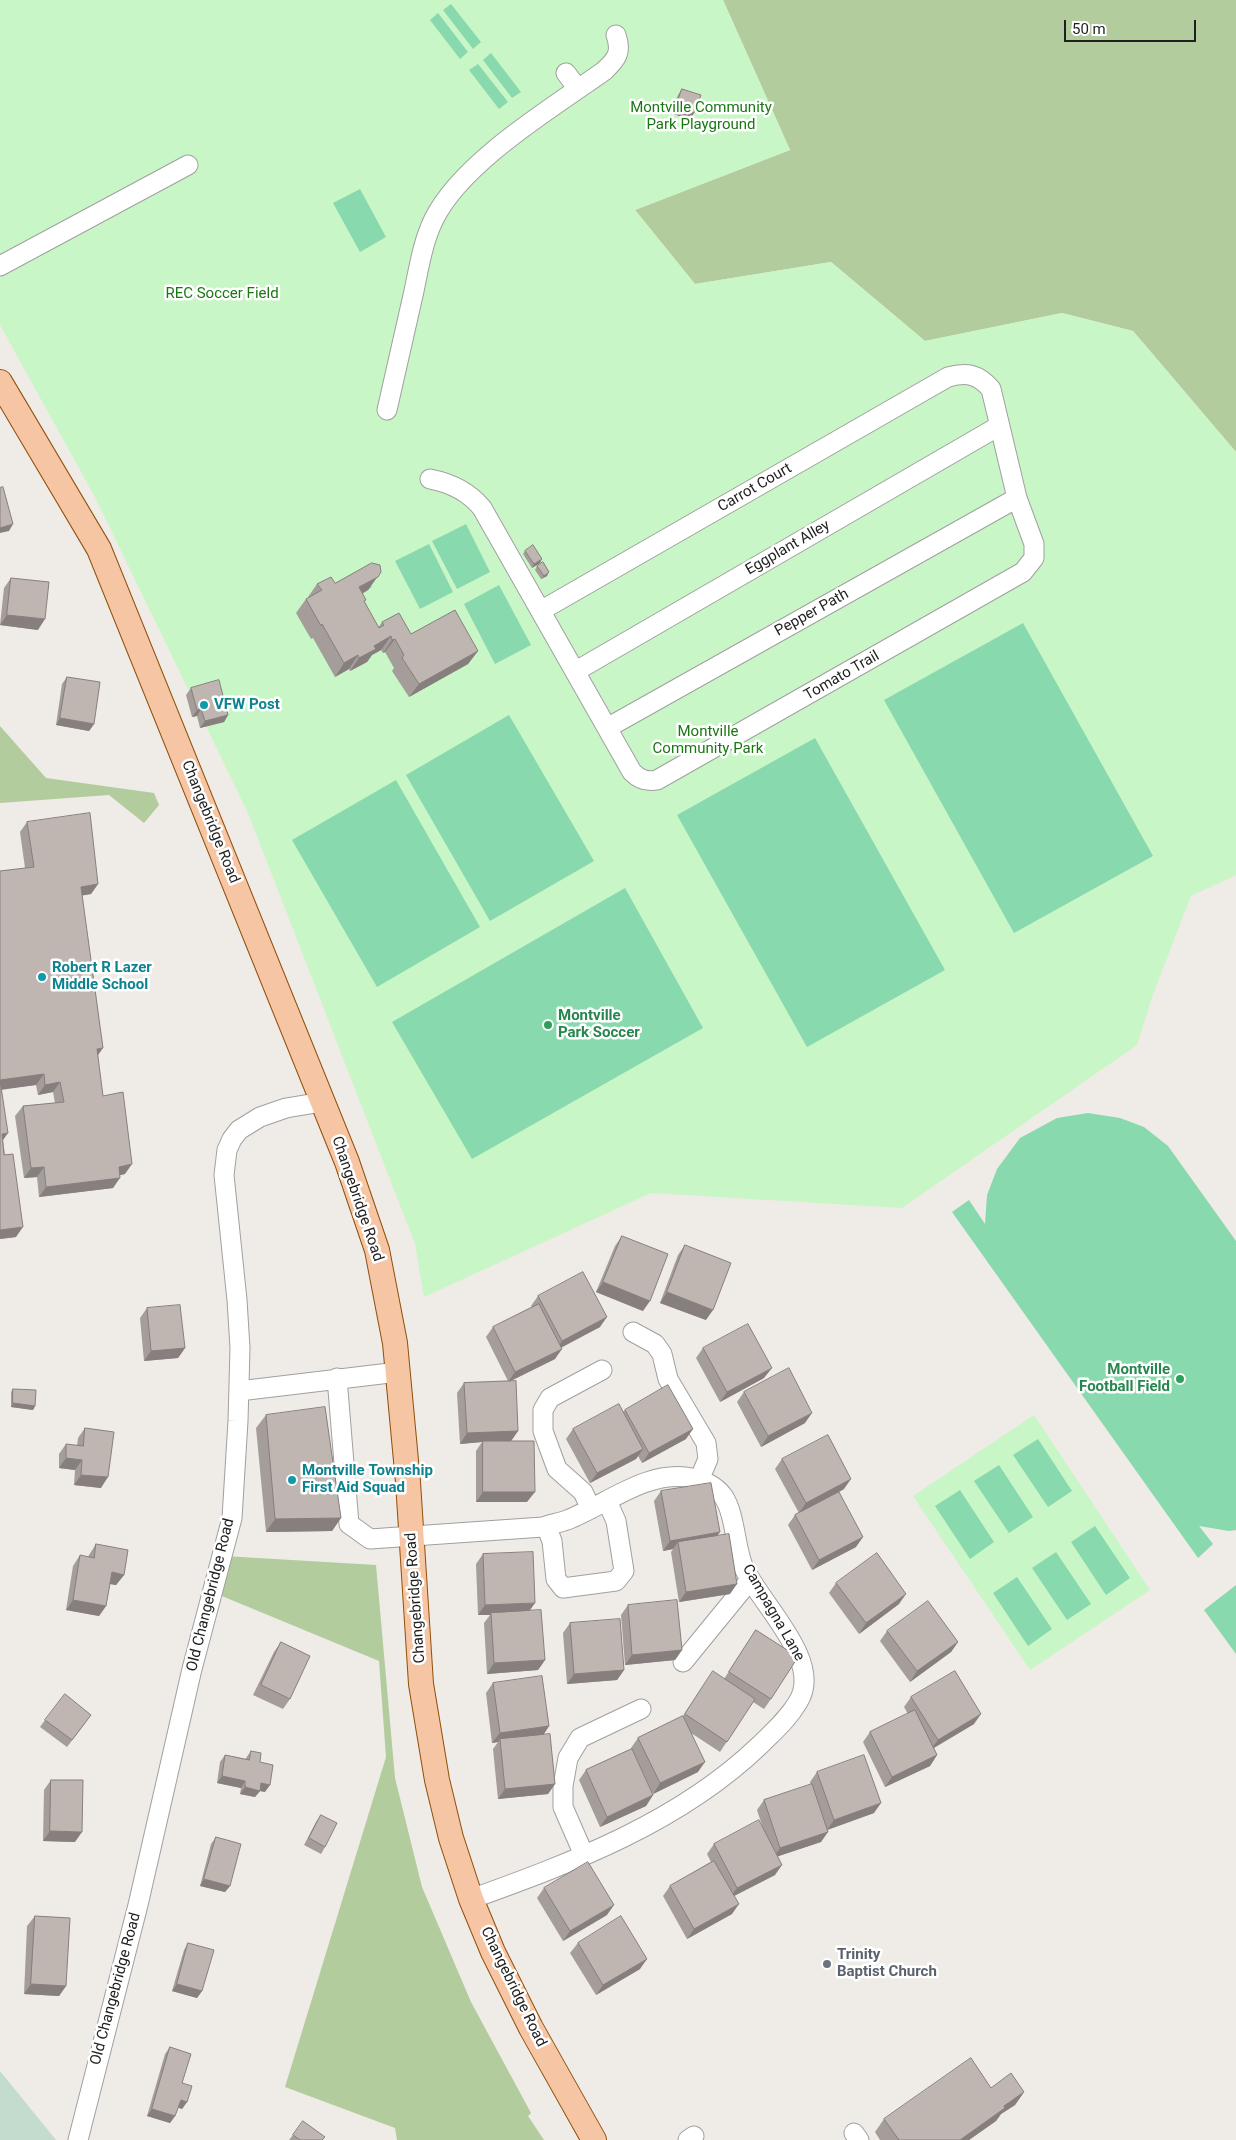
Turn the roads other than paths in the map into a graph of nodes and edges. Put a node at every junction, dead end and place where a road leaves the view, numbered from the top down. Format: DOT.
graph roads {
  1 [pos="616,35"];
  2 [pos="566,73"];
  3 [pos="578,90"];
  4 [pos="188,165"];
  5 [pos="0,266"];
  6 [pos="0,382"];
  7 [pos="387,410"];
  8 [pos="999,426"];
  9 [pos="430,479"];
  10 [pos="1018,498"];
  11 [pos="542,610"];
  12 [pos="576,670"];
  13 [pos="607,728"];
  14 [pos="322,1102"];
  15 [pos="633,1332"];
  16 [pos="602,1370"];
  17 [pos="398,1372"];
  18 [pos="337,1378"];
  19 [pos="239,1391"];
  20 [pos="699,1480"];
  21 [pos="599,1505"];
  22 [pos="546,1526"];
  23 [pos="412,1537"];
  24 [pos="750,1580"];
  25 [pos="683,1662"];
  26 [pos="641,1709"];
  27 [pos="584,1855"];
  28 [pos="471,1899"];
  29 [pos="78,2140"];
  30 [pos="594,2140"];
  1 -- 3 [label="street"];
  2 -- 3 [label="street"];
  3 -- 7 [label="street"];
  4 -- 5 [label="street"];
  6 -- 14 [label="main road, Changebridge Road"];
  8 -- 10 [label="street"];
  8 -- 11 [label="street, Carrot Court"];
  8 -- 12 [label="street, Eggplant Alley"];
  9 -- 11 [label="street"];
  10 -- 13 [label="street, Pepper Path"];
  10 -- 13 [label="street, Tomato Trail"];
  11 -- 12 [label="street"];
  12 -- 13 [label="street"];
  14 -- 17 [label="main road, Changebridge Road"];
  14 -- 19 [label="street, Old Changebridge Road"];
  15 -- 20 [label="street"];
  16 -- 21 [label="street"];
  17 -- 18 [label="street"];
  17 -- 23 [label="main road, Changebridge Road"];
  18 -- 19 [label="street"];
  18 -- 23 [label="street, Campagna Lane"];
  19 -- 29 [label="street, Old Changebridge Road"];
  20 -- 21 [label="street, Campagna Lane"];
  20 -- 24 [label="street, Campagna Lane"];
  21 -- 22 [label="street, Campagna Lane"];
  21 -- 22 [label="street"];
  22 -- 23 [label="street, Campagna Lane"];
  23 -- 28 [label="main road, Changebridge Road"];
  24 -- 25 [label="street"];
  24 -- 27 [label="street, Campagna Lane"];
  26 -- 27 [label="street"];
  27 -- 28 [label="street, Campagna Lane"];
  28 -- 30 [label="main road, Changebridge Road"];
}
